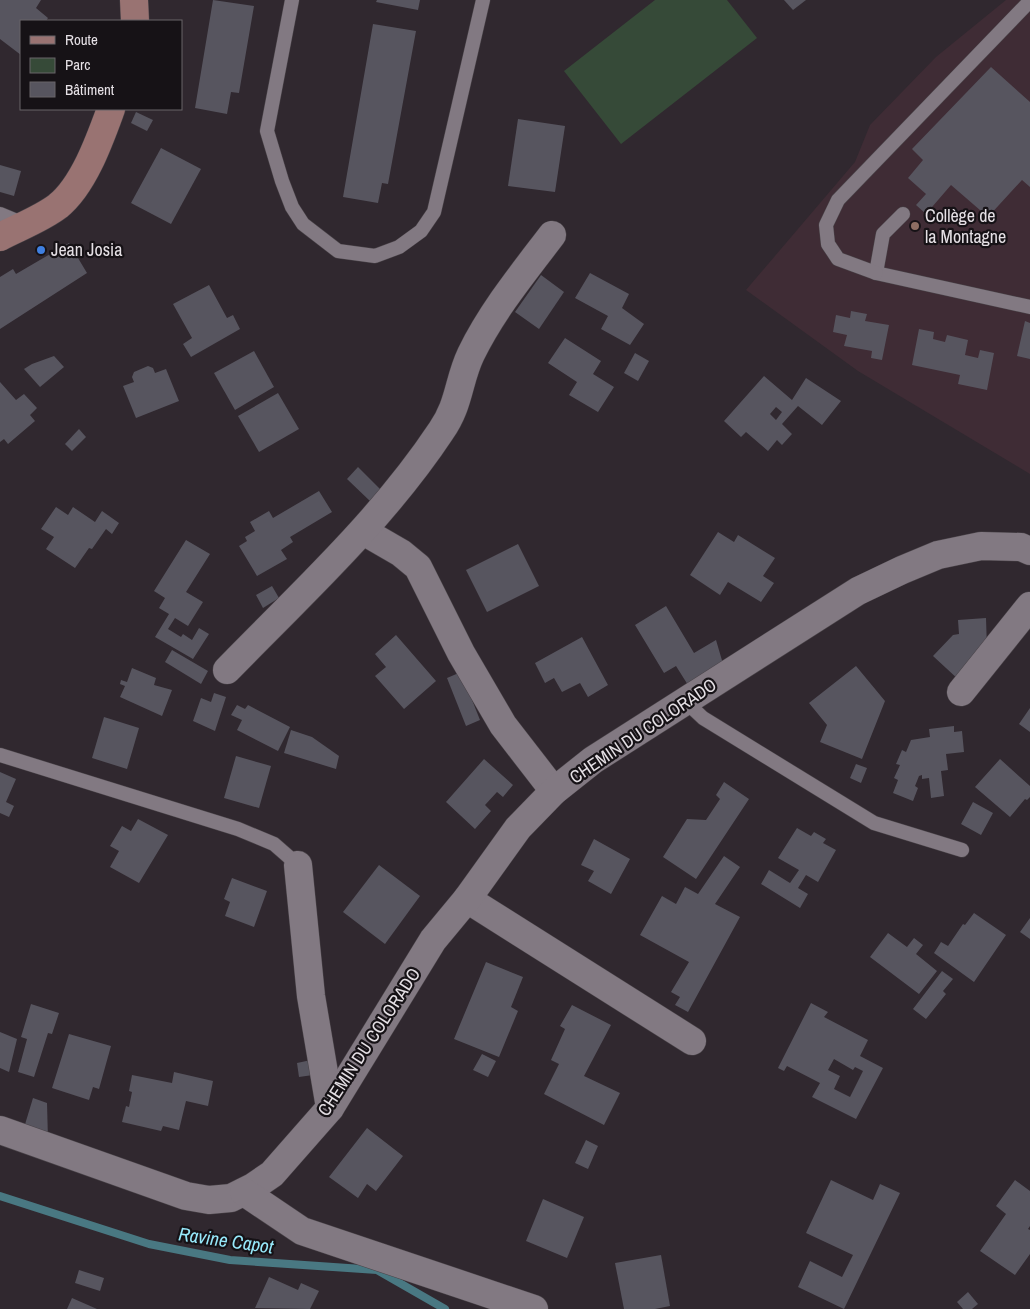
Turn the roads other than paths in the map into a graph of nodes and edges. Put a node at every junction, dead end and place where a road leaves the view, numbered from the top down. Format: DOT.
graph roads {
  1 [pos="134,0"];
  2 [pos="292,0"];
  3 [pos="483,0"];
  4 [pos="1030,1"];
  5 [pos="135,20"];
  6 [pos="111,110"];
  7 [pos="903,214"];
  8 [pos="12,219"];
  9 [pos="552,235"];
  10 [pos="0,237"];
  11 [pos="876,272"];
  12 [pos="1030,306"];
  13 [pos="363,531"];
  14 [pos="1030,551"];
  15 [pos="1030,606"];
  16 [pos="227,670"];
  17 [pos="961,692"];
  18 [pos="685,701"];
  19 [pos="0,755"];
  20 [pos="554,791"];
  21 [pos="962,850"];
  22 [pos="298,866"];
  23 [pos="467,899"];
  24 [pos="692,1041"];
  25 [pos="330,1108"];
  26 [pos="0,1130"];
  27 [pos="244,1192"];
  28 [pos="534,1309"];
  1 -- 5 [label="main road"];
  2 -- 3 [label="lane"];
  4 -- 11 [label="lane"];
  6 -- 8 [label="main road"];
  7 -- 11 [label="lane"];
  8 -- 10 [label="main road"];
  9 -- 13 [label="street"];
  11 -- 12 [label="lane"];
  13 -- 16 [label="street"];
  13 -- 20 [label="street"];
  14 -- 18 [label="street, CHEMIN DU COLORADO"];
  15 -- 17 [label="street"];
  18 -- 20 [label="street, CHEMIN DU COLORADO"];
  18 -- 21 [label="lane"];
  19 -- 22 [label="lane"];
  20 -- 23 [label="street, CHEMIN DU COLORADO"];
  22 -- 25 [label="street"];
  23 -- 24 [label="street"];
  23 -- 25 [label="street, CHEMIN DU COLORADO"];
  25 -- 27 [label="street, CHEMIN DU COLORADO"];
  26 -- 27 [label="street, CHEMIN DU COLORADO"];
  27 -- 28 [label="street"];
}
